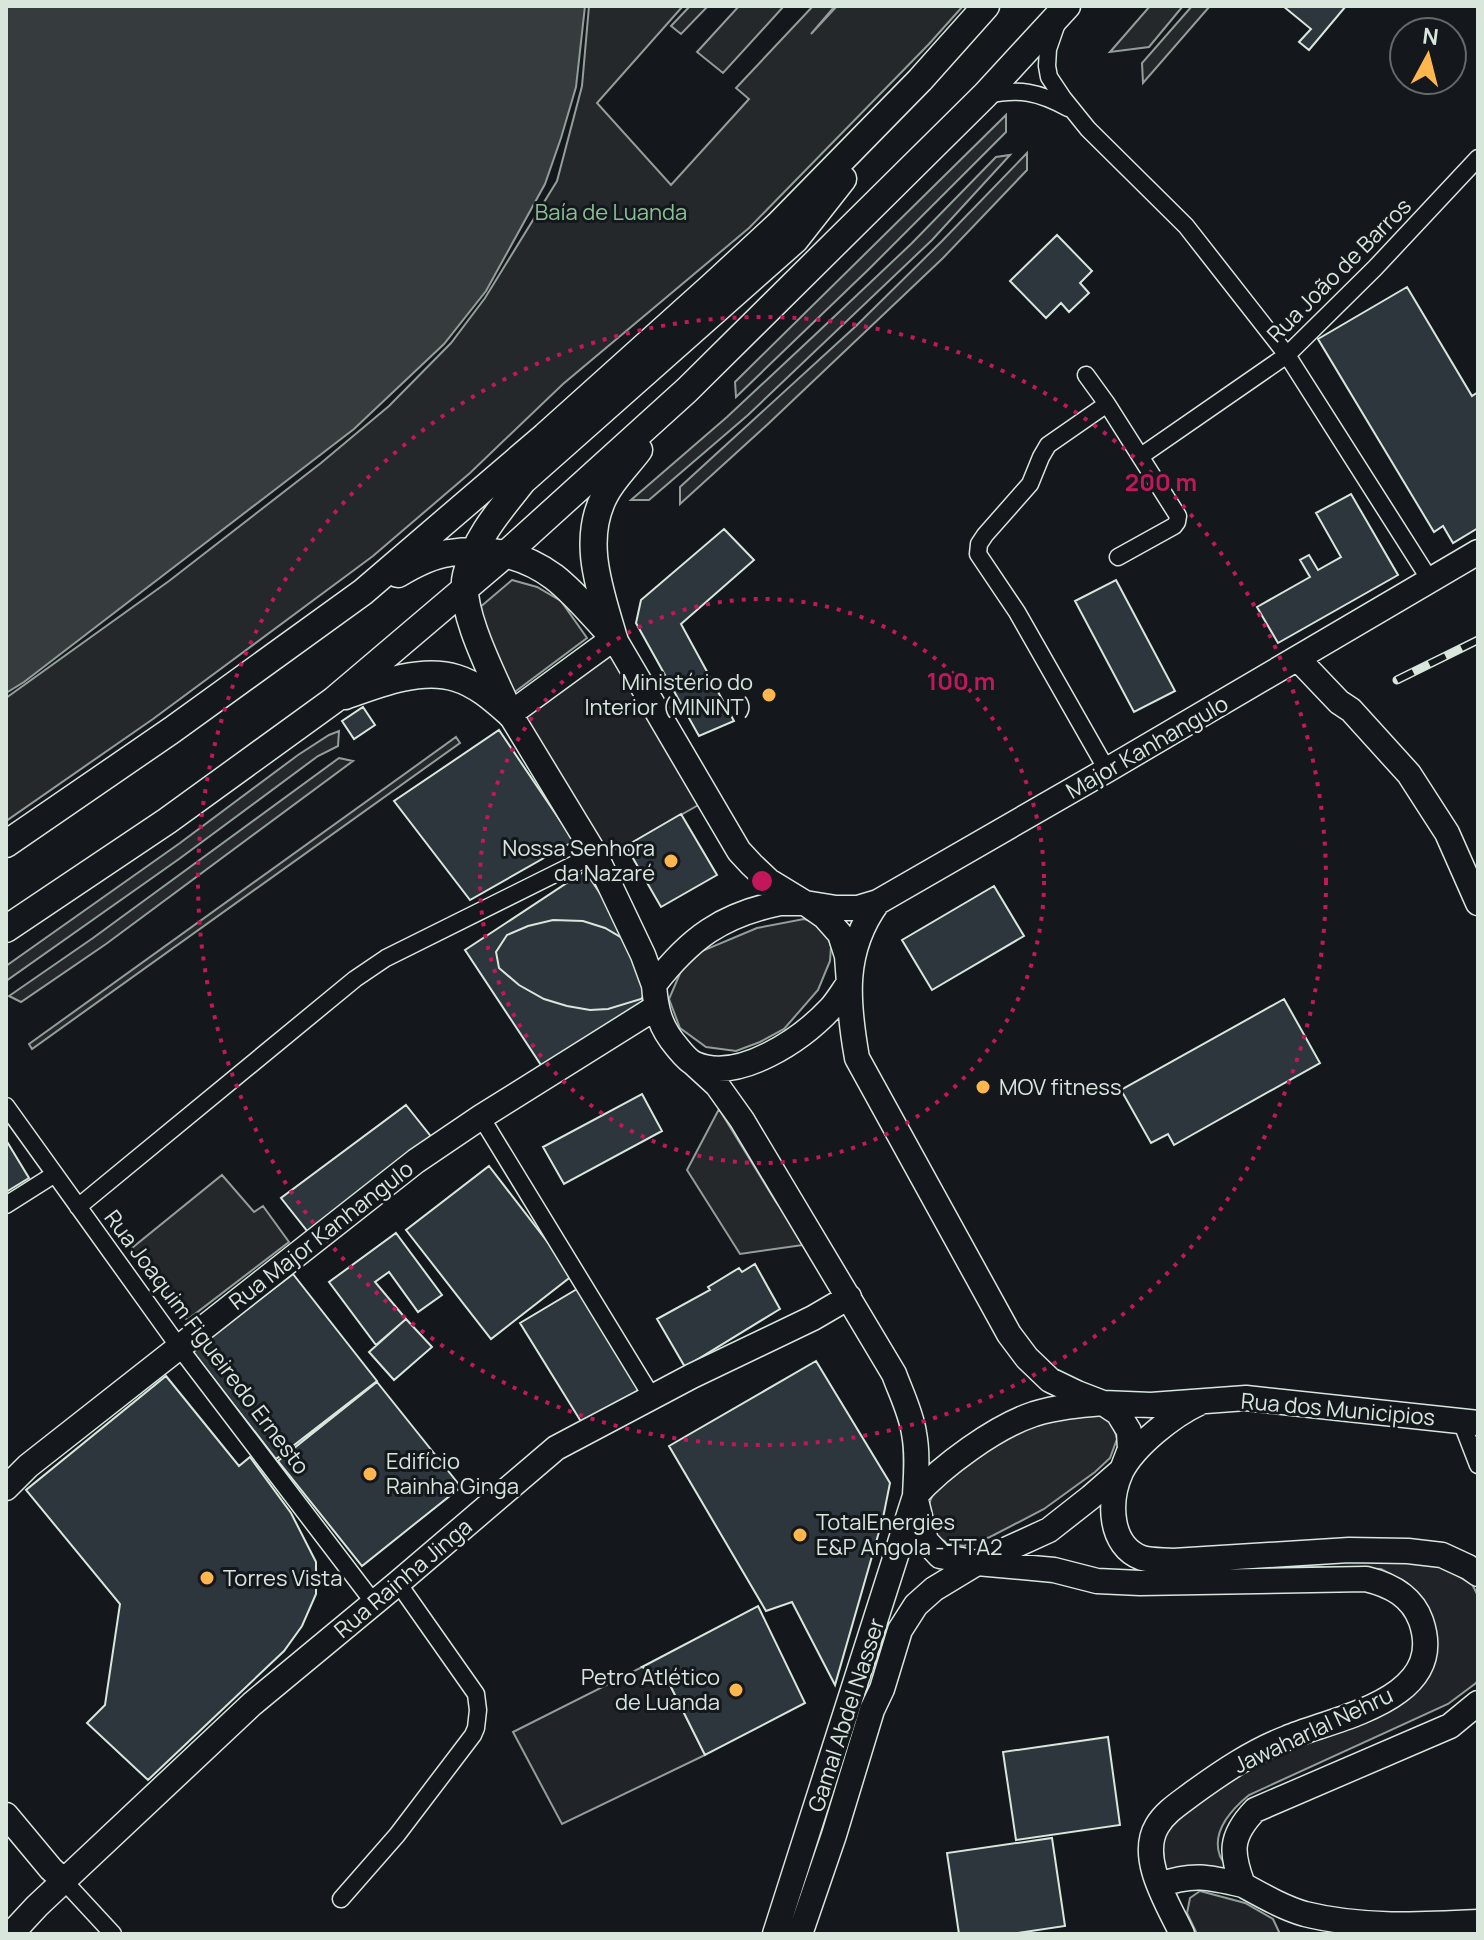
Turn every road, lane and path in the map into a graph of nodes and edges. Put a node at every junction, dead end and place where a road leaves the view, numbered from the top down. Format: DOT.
graph roads {
  1 [pos="986,6"];
  2 [pos="1064,10"];
  3 [pos="920,80"];
  4 [pos="985,95"];
  5 [pos="1073,111"];
  6 [pos="1478,158"];
  7 [pos="1287,355"];
  8 [pos="1086,375"];
  9 [pos="687,390"];
  10 [pos="1107,404"];
  11 [pos="1141,456"];
  12 [pos="475,551"];
  13 [pos="1478,552"];
  14 [pos="507,553"];
  15 [pos="1118,557"];
  16 [pos="1430,580"];
  17 [pos="464,587"];
  18 [pos="363,592"];
  19 [pos="614,638"];
  20 [pos="1298,659"];
  21 [pos="334,700"];
  22 [pos="510,714"];
  23 [pos="1107,770"];
  24 [pos="6,844"];
  25 [pos="595,854"];
  26 [pos="878,902"];
  27 [pos="805,903"];
  28 [pos="1478,903"];
  29 [pos="6,929"];
  30 [pos="849,983"];
  31 [pos="655,996"];
  32 [pos="693,1063"];
  33 [pos="6,1106"];
  34 [pos="481,1117"];
  35 [pos="55,1174"];
  36 [pos="6,1205"];
  37 [pos="78,1207"];
  38 [pos="849,1297"];
  39 [pos="813,1318"];
  40 [pos="179,1347"];
  41 [pos="652,1397"];
  42 [pos="1208,1400"];
  43 [pos="1103,1403"];
  44 [pos="1469,1422"];
  45 [pos="1478,1465"];
  46 [pos="1122,1470"];
  47 [pos="6,1488"];
  48 [pos="915,1496"];
  49 [pos="977,1563"];
  50 [pos="1478,1574"];
  51 [pos="398,1583"];
  52 [pos="374,1603"];
  53 [pos="872,1634"];
  54 [pos="1478,1703"];
  55 [pos="6,1815"];
  56 [pos="64,1881"];
  57 [pos="1159,1885"];
  58 [pos="1243,1885"];
  59 [pos="341,1899"];
  60 [pos="1291,1909"];
  61 [pos="1478,1922"];
  62 [pos="11,1934"];
  63 [pos="113,1934"];
  64 [pos="775,1934"];
  65 [pos="800,1934"];
  66 [pos="1182,1934"];
  67 [pos="1299,1934"];
  1 -- 3 [label="main road"];
  2 -- 4 [label="main road"];
  2 -- 5 [label="street"];
  3 -- 12 [label="main road"];
  3 -- 18 [label="main road"];
  4 -- 5 [label="street"];
  4 -- 9 [label="main road"];
  5 -- 7 [label="street"];
  6 -- 7 [label="street, Rua João de Barros"];
  7 -- 11 [label="street, Rua João de Barros"];
  7 -- 16 [label="street"];
  8 -- 10 [label="street"];
  9 -- 14 [label="main road"];
  9 -- 19 [label="main road"];
  10 -- 11 [label="street"];
  10 -- 23 [label="street"];
  11 -- 15 [label="street"];
  12 -- 14 [label="main road"];
  12 -- 17 [label="main road"];
  12 -- 18 [label="main road"];
  13 -- 16 [label="main road, Major Kanhangulo"];
  14 -- 17 [label="main road"];
  14 -- 19 [label="main road"];
  16 -- 20 [label="main road, Major Kanhangulo"];
  17 -- 21 [label="main road"];
  17 -- 22 [label="main road"];
  18 -- 24 [label="main road"];
  19 -- 22 [label="main road"];
  19 -- 27 [label="main road"];
  20 -- 23 [label="main road, Major Kanhangulo"];
  20 -- 28 [label="main road"];
  21 -- 22 [label="main road"];
  21 -- 29 [label="main road"];
  22 -- 25 [label="main road"];
  23 -- 26 [label="main road, Major Kanhangulo"];
  25 -- 31 [label="main road"];
  25 -- 37 [label="street"];
  26 -- 27 [label="main road, Major Kanhangulo"];
  26 -- 30 [label="main road"];
  27 -- 30 [label="main road"];
  27 -- 31 [label="main road"];
  30 -- 32 [label="main road"];
  30 -- 43 [label="main road"];
  31 -- 32 [label="main road"];
  31 -- 34 [label="main road, Rua Major Kanhangulo"];
  32 -- 38 [label="main road"];
  33 -- 35 [label="street, Rua Joaquim Figueiredo Ernesto"];
  34 -- 40 [label="main road, Rua Major Kanhangulo"];
  34 -- 41 [label="street"];
  35 -- 36 [label="street"];
  35 -- 37 [label="street, Rua Joaquim Figueiredo Ernesto"];
  37 -- 40 [label="street, Rua Joaquim Figueiredo Ernesto"];
  38 -- 39 [label="main road, Rua Rainha Jinga"];
  38 -- 48 [label="main road"];
  39 -- 41 [label="main road, Rua Rainha Jinga"];
  39 -- 53 [label="main road"];
  40 -- 47 [label="main road, Rua Major Kanhangulo"];
  40 -- 52 [label="street, Rua Joaquim Figueiredo Ernesto"];
  41 -- 51 [label="main road, Rua Rainha Jinga"];
  42 -- 43 [label="main road, Rua dos Municipios"];
  42 -- 44 [label="main road, Rua dos Municipios"];
  42 -- 46 [label="main road, Gamal Abdel Nasser"];
  43 -- 46 [label="main road"];
  43 -- 48 [label="main road"];
  44 -- 45 [label="street"];
  46 -- 49 [label="main road, Gamal Abdel Nasser"];
  46 -- 50 [label="main road"];
  48 -- 49 [label="main road, Jawaharlal Nehru"];
  48 -- 53 [label="main road, Gamal Abdel Nasser"];
  49 -- 57 [label="main road, Jawaharlal Nehru"];
  49 -- 65 [label="main road, Gamal Abdel Nasser"];
  51 -- 52 [label="main road, Rua Rainha Jinga"];
  51 -- 59 [label="street"];
  52 -- 56 [label="main road, Rua Rainha Jinga"];
  53 -- 64 [label="main road, Gamal Abdel Nasser"];
  54 -- 58 [label="main road"];
  55 -- 56 [label="main road"];
  56 -- 62 [label="main road, Rua Rainha Jinga"];
  56 -- 63 [label="street"];
  57 -- 58 [label="main road"];
  57 -- 66 [label="main road, Jawaharlal Nehru"];
  58 -- 60 [label="main road"];
  60 -- 61 [label="main road"];
  60 -- 67 [label="main road"];
}
